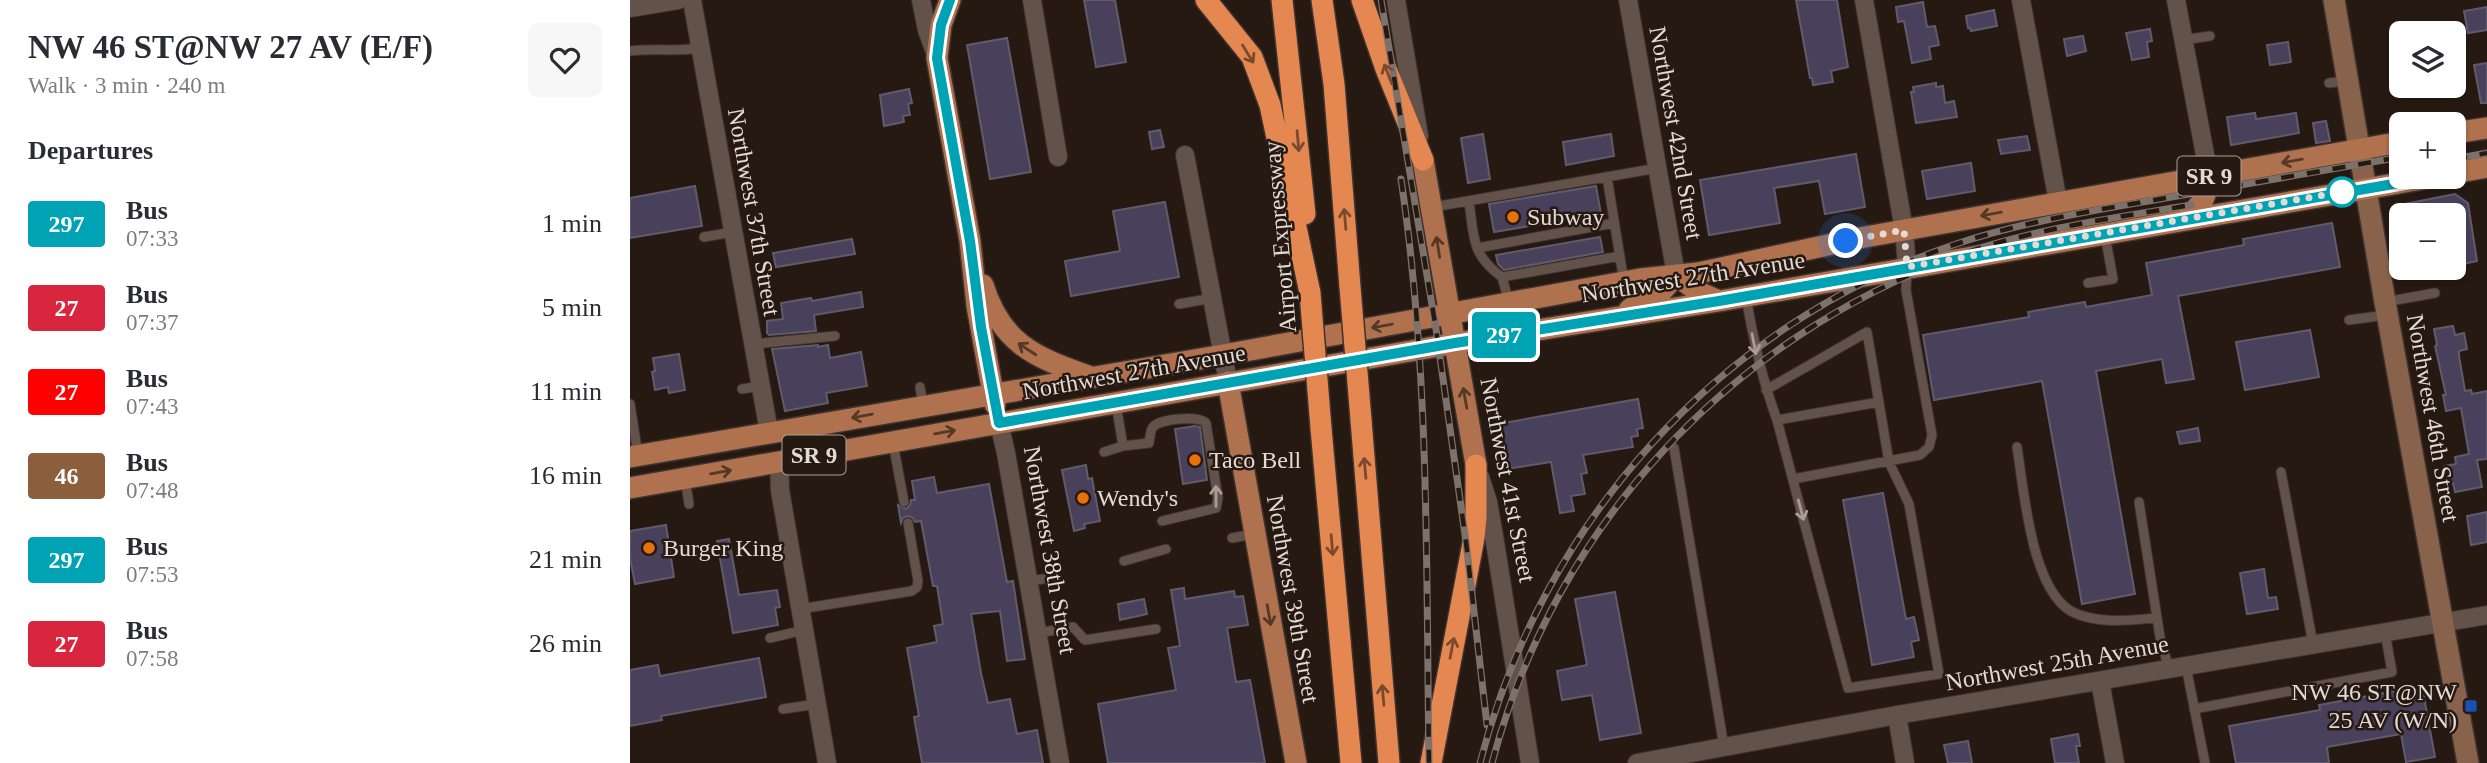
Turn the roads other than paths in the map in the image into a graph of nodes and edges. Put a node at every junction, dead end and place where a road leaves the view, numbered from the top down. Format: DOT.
graph roads {
  1 [pos="673,0"];
  2 [pos="692,0"];
  3 [pos="921,0"];
  4 [pos="950,0"];
  5 [pos="1032,0"];
  6 [pos="1206,0"];
  7 [pos="1282,0"];
  8 [pos="1322,0"];
  9 [pos="1362,0"];
  10 [pos="1396,0"];
  11 [pos="1628,0"];
  12 [pos="1864,0"];
  13 [pos="2021,0"];
  14 [pos="2176,0"];
  15 [pos="2334,0"];
  16 [pos="630,8"];
  17 [pos="2210,36"];
  18 [pos="2183,40"];
  19 [pos="701,48"];
  20 [pos="630,51"];
  21 [pos="937,58"];
  22 [pos="2487,128"];
  23 [pos="2466,132"];
  24 [pos="2389,144"];
  25 [pos="2360,149"];
  26 [pos="1185,155"];
  27 [pos="1058,157"];
  28 [pos="1423,160"];
  29 [pos="2487,167"];
  30 [pos="1658,168"];
  31 [pos="2466,171"];
  32 [pos="2209,176"];
  33 [pos="1607,177"];
  34 [pos="2389,184"];
  35 [pos="2367,188"];
  36 [pos="1469,202"];
  37 [pos="2058,202"];
  38 [pos="1431,207"];
  39 [pos="2186,218"];
  40 [pos="1614,223"];
  41 [pos="1904,230"];
  42 [pos="733,232"];
  43 [pos="2105,233"];
  44 [pos="704,237"];
  45 [pos="970,241"];
  46 [pos="1477,248"];
  47 [pos="1620,256"];
  48 [pos="1907,267"];
  49 [pos="1676,275"];
  50 [pos="1502,276"];
  51 [pos="1624,282"];
  52 [pos="2088,283"];
  53 [pos="1310,293"];
  54 [pos="2435,293"];
  55 [pos="1746,296"];
  56 [pos="1213,298"];
  57 [pos="1719,301"];
  58 [pos="1509,303"];
  59 [pos="1179,304"];
  60 [pos="2386,308"];
  61 [pos="1449,314"];
  62 [pos="1622,316"];
  63 [pos="2349,320"];
  64 [pos="835,336"];
  65 [pos="1455,343"];
  66 [pos="753,344"];
  67 [pos="1223,355"];
  68 [pos="1090,376"];
  69 [pos="1228,382"];
  70 [pos="761,386"];
  71 [pos="742,389"];
  72 [pos="1766,390"];
  73 [pos="993,393"];
  74 [pos="1879,401"];
  75 [pos="1115,402"];
  76 [pos="630,411"];
  77 [pos="1777,420"];
  78 [pos="827,422"];
  79 [pos="999,423"];
  80 [pos="769,432"];
  81 [pos="893,441"];
  82 [pos="1123,446"];
  83 [pos="2017,446"];
  84 [pos="1674,448"];
  85 [pos="1104,452"];
  86 [pos="634,456"];
  87 [pos="779,462"];
  88 [pos="1889,462"];
  89 [pos="1476,465"];
  90 [pos="2281,472"];
  91 [pos="685,478"];
  92 [pos="1793,479"];
  93 [pos="630,488"];
  94 [pos="904,502"];
  95 [pos="2138,502"];
  96 [pos="689,503"];
  97 [pos="1162,520"];
  98 [pos="908,523"];
  99 [pos="1254,534"];
  100 [pos="1232,538"];
  101 [pos="1166,549"];
  102 [pos="1124,561"];
  103 [pos="1057,577"];
  104 [pos="1029,581"];
  105 [pos="800,609"];
  106 [pos="2487,615"];
  107 [pos="2157,618"];
  108 [pos="2444,622"];
  109 [pos="1156,629"];
  110 [pos="804,630"];
  111 [pos="2385,632"];
  112 [pos="1038,633"];
  113 [pos="770,638"];
  114 [pos="2313,644"];
  115 [pos="2178,667"];
  116 [pos="2100,681"];
  117 [pos="817,704"];
  118 [pos="783,709"];
  119 [pos="2194,709"];
  120 [pos="1897,715"];
  121 [pos="1720,753"];
  122 [pos="827,763"];
  123 [pos="1060,763"];
  124 [pos="1296,763"];
  125 [pos="1352,763"];
  126 [pos="1389,763"];
  127 [pos="1431,763"];
  128 [pos="1530,763"];
  129 [pos="1637,763"];
  130 [pos="1905,763"];
  131 [pos="2115,763"];
  132 [pos="2205,763"];
  133 [pos="2468,763"];
  1 -- 16 [label="street"];
  2 -- 19 [label="street, Northwest 37th Street"];
  3 -- 21 [label="street, Northwest 38th Street"];
  4 -- 21 [label="main road, Northwest 38th Street"];
  5 -- 27 [label="street"];
  6 -- 53 [label="highway, one-way"];
  7 -- 53 [label="highway, Airport Expressway, one-way"];
  126 -- 8 [label="highway, one-way, bridge"];
  28 -- 9 [label="highway, one-way"];
  10 -- 28 [label="street, Northwest 41st Street"];
  11 -- 30 [label="street, Northwest 42nd Street"];
  12 -- 41 [label="street"];
  13 -- 37 [label="street"];
  14 -- 18 [label="street"];
  15 -- 25 [label="street, Northwest 46th Street"];
  17 -- 18 [label="lane"];
  18 -- 32 [label="street"];
  19 -- 20 [label="lane"];
  19 -- 42 [label="street, Northwest 37th Street"];
  21 -- 45 [label="main road, Northwest 38th Street"];
  22 -- 23 [label="main road"];
  24 -- 25 [label="main road, Northwest 27th Avenue / SR 9"];
  25 -- 32 [label="main road, Northwest 27th Avenue / SR 9, one-way"];
  25 -- 35 [label="street, Northwest 46th Street"];
  26 -- 56 [label="street, Northwest 39th Street"];
  28 -- 38 [label="main road, Northwest 41st Street"];
  29 -- 31 [label="main road"];
  30 -- 33 [label="lane"];
  30 -- 49 [label="street, Northwest 42nd Street"];
  32 -- 37 [label="main road, Northwest 27th Avenue / SR 9"];
  32 -- 39 [label="main road"];
  33 -- 36 [label="lane"];
  33 -- 40 [label="lane"];
  34 -- 35 [label="main road, Northwest 27th Avenue / SR 9"];
  35 -- 39 [label="main road, Northwest 27th Avenue / SR 9"];
  35 -- 60 [label="street, Northwest 46th Street"];
  36 -- 38 [label="lane"];
  36 -- 46 [label="lane"];
  37 -- 41 [label="main road, Northwest 27th Avenue / SR 9, one-way"];
  61 -- 38 [label="main road, Northwest 41st Street, one-way"];
  39 -- 43 [label="main road, Northwest 27th Avenue / SR 9"];
  40 -- 46 [label="lane"];
  40 -- 47 [label="lane"];
  41 -- 48 [label="street"];
  41 -- 49 [label="main road, Northwest 27th Avenue / SR 9"];
  42 -- 44 [label="lane"];
  42 -- 66 [label="street, Northwest 37th Street"];
  43 -- 48 [label="main road, Northwest 27th Avenue / SR 9"];
  43 -- 52 [label="lane"];
  68 -- 45 [label="main road, one-way"];
  45 -- 73 [label="main road, Northwest 38th Street"];
  46 -- 50 [label="lane"];
  47 -- 50 [label="lane"];
  47 -- 51 [label="lane"];
  48 -- 55 [label="main road, Northwest 27th Avenue / SR 9"];
  48 -- 88 [label="lane"];
  49 -- 51 [label="main road, Northwest 27th Avenue / SR 9"];
  49 -- 57 [label="main road"];
  49 -- 62 [label="main road"];
  50 -- 58 [label="lane"];
  51 -- 58 [label="main road, Northwest 27th Avenue / SR 9"];
  53 -- 125 [label="highway, Airport Expressway, one-way, bridge"];
  54 -- 60 [label="lane"];
  55 -- 57 [label="main road, Northwest 27th Avenue / SR 9"];
  55 -- 72 [label="lane, one-way"];
  56 -- 59 [label="lane"];
  56 -- 67 [label="street, Northwest 39th Street"];
  57 -- 62 [label="main road, Northwest 27th Avenue / SR 9"];
  58 -- 61 [label="main road, Northwest 27th Avenue / SR 9"];
  60 -- 63 [label="lane"];
  60 -- 108 [label="street, Northwest 46th Street"];
  61 -- 65 [label="main road, Northwest 41st Street"];
  61 -- 67 [label="main road, Northwest 27th Avenue / SR 9, one-way"];
  62 -- 65 [label="main road, Northwest 27th Avenue / SR 9"];
  64 -- 66 [label="lane"];
  65 -- 69 [label="main road, Northwest 27th Avenue / SR 9"];
  89 -- 65 [label="main road, Northwest 41st Street, one-way"];
  66 -- 70 [label="street, Northwest 37th Street"];
  67 -- 68 [label="main road, Northwest 27th Avenue / SR 9"];
  67 -- 69 [label="street, Northwest 39th Street"];
  68 -- 73 [label="main road, Northwest 27th Avenue / SR 9"];
  69 -- 75 [label="main road, Northwest 27th Avenue / SR 9"];
  69 -- 99 [label="main road, Northwest 39th Street"];
  70 -- 71 [label="lane"];
  70 -- 80 [label="street, Northwest 37th Street"];
  72 -- 74 [label="lane"];
  72 -- 77 [label="lane"];
  73 -- 78 [label="main road, Northwest 27th Avenue / SR 9, one-way"];
  73 -- 79 [label="main road, Northwest 38th Street"];
  74 -- 77 [label="lane"];
  74 -- 88 [label="lane"];
  75 -- 79 [label="main road, Northwest 27th Avenue / SR 9"];
  75 -- 82 [label="lane"];
  76 -- 86 [label="lane"];
  77 -- 92 [label="lane"];
  78 -- 80 [label="main road, Northwest 27th Avenue / SR 9"];
  78 -- 87 [label="main road"];
  81 -- 79 [label="main road, Northwest 27th Avenue / SR 9, one-way"];
  79 -- 104 [label="street, Northwest 38th Street"];
  80 -- 86 [label="main road, Northwest 27th Avenue / SR 9"];
  81 -- 87 [label="main road, Northwest 27th Avenue / SR 9"];
  81 -- 94 [label="lane"];
  82 -- 85 [label="lane"];
  97 -- 82 [label="lane, one-way"];
  83 -- 107 [label="lane"];
  84 -- 121 [label="lane"];
  91 -- 87 [label="main road, Northwest 27th Avenue / SR 9, one-way"];
  87 -- 105 [label="street"];
  88 -- 92 [label="lane"];
  92 -- 88 [label="lane, one-way"];
  127 -- 89 [label="highway, one-way"];
  89 -- 128 [label="street, Northwest 41st Street"];
  90 -- 114 [label="lane"];
  91 -- 93 [label="main road, Northwest 27th Avenue / SR 9"];
  91 -- 96 [label="lane"];
  95 -- 107 [label="lane"];
  98 -- 105 [label="lane"];
  99 -- 100 [label="lane"];
  99 -- 124 [label="main road, Northwest 39th Street, one-way"];
  101 -- 102 [label="lane"];
  103 -- 104 [label="lane"];
  104 -- 112 [label="street, Northwest 38th Street"];
  105 -- 110 [label="street"];
  106 -- 108 [label="street, Northwest 25th Avenue"];
  107 -- 115 [label="lane"];
  108 -- 111 [label="street, Northwest 25th Avenue"];
  108 -- 133 [label="street, Northwest 46th Street"];
  109 -- 112 [label="lane"];
  110 -- 113 [label="lane"];
  110 -- 117 [label="street"];
  111 -- 114 [label="street, Northwest 25th Avenue"];
  111 -- 119 [label="lane"];
  112 -- 123 [label="street, Northwest 38th Street"];
  114 -- 115 [label="street, Northwest 25th Avenue"];
  115 -- 116 [label="street, Northwest 25th Avenue"];
  115 -- 119 [label="lane"];
  116 -- 120 [label="street, Northwest 25th Avenue"];
  116 -- 131 [label="street"];
  117 -- 118 [label="lane"];
  117 -- 122 [label="street"];
  119 -- 132 [label="lane"];
  120 -- 121 [label="street, Northwest 25th Avenue"];
  120 -- 130 [label="street"];
  121 -- 129 [label="street, Northwest 25th Avenue"];
}
